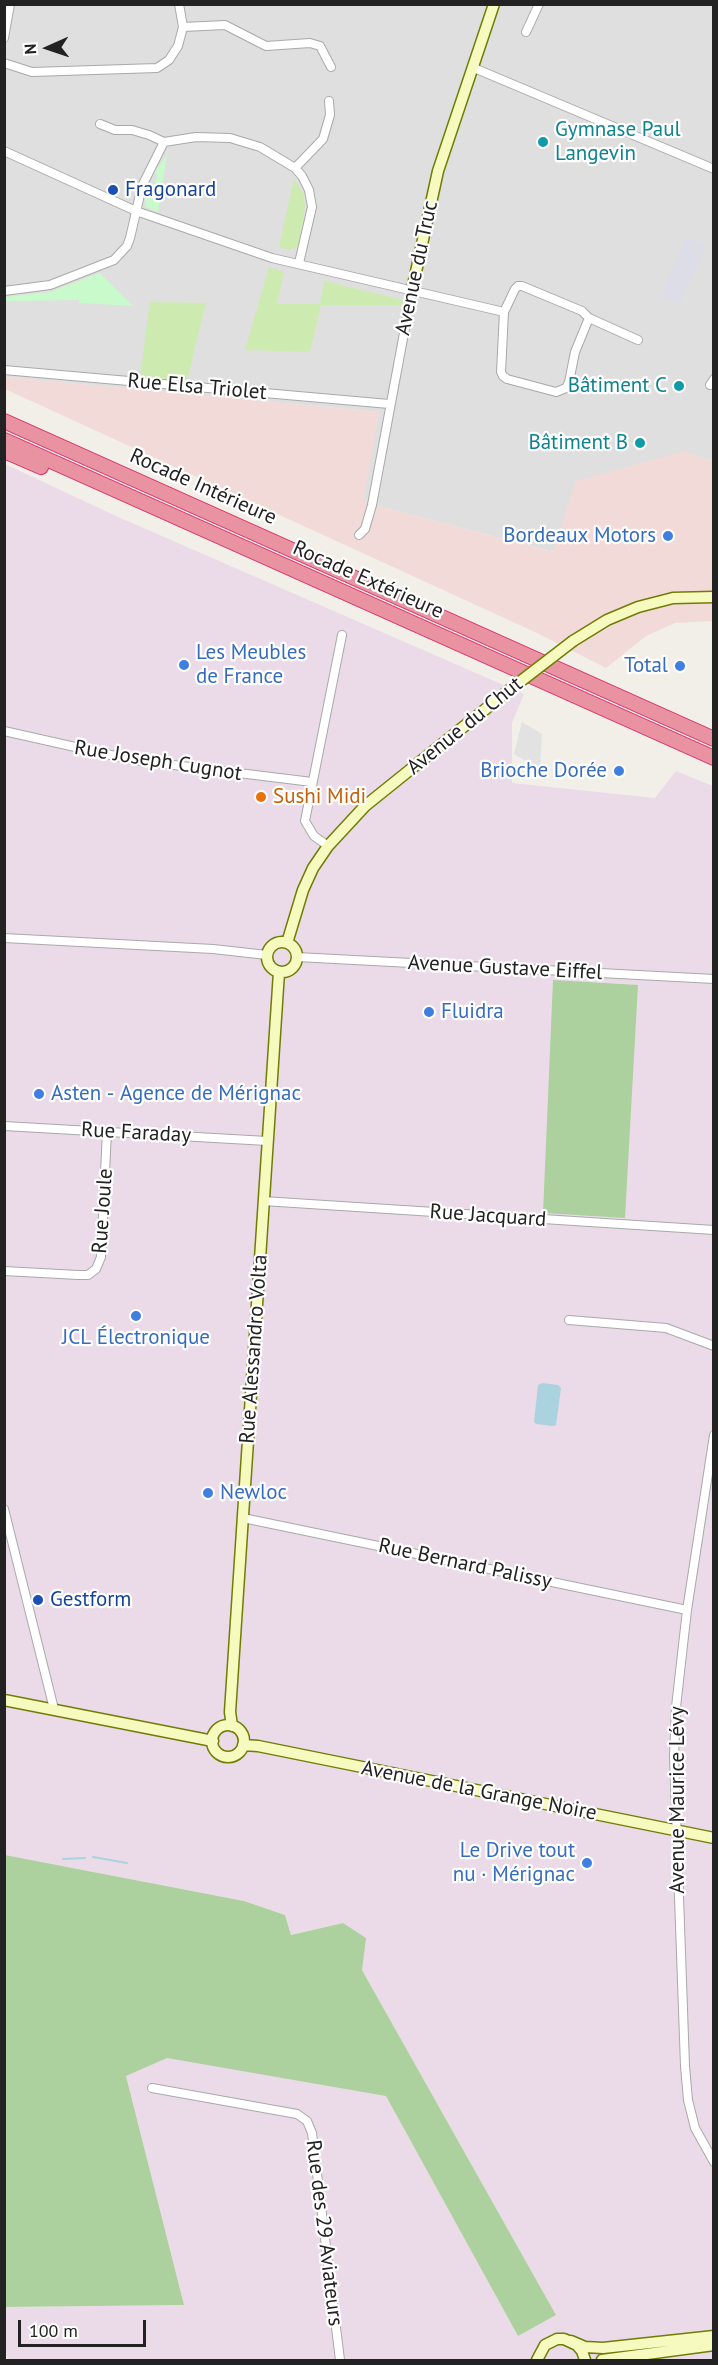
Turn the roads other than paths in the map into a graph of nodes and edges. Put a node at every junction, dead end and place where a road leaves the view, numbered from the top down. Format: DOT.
graph roads {
  1 [pos="10,4"];
  2 [pos="179,4"];
  3 [pos="494,4"];
  4 [pos="539,4"];
  5 [pos="183,27"];
  6 [pos="526,32"];
  7 [pos="4,38"];
  8 [pos="4,63"];
  9 [pos="331,67"];
  10 [pos="474,68"];
  11 [pos="328,101"];
  12 [pos="100,124"];
  13 [pos="164,142"];
  14 [pos="4,151"];
  15 [pos="295,168"];
  16 [pos="714,169"];
  17 [pos="136,211"];
  18 [pos="299,263"];
  19 [pos="412,290"];
  20 [pos="4,291"];
  21 [pos="504,312"];
  22 [pos="589,318"];
  23 [pos="638,340"];
  24 [pos="4,370"];
  25 [pos="389,404"];
  26 [pos="4,421"];
  27 [pos="4,440"];
  28 [pos="4,452"];
  29 [pos="65,468"];
  30 [pos="358,535"];
  31 [pos="714,597"];
  32 [pos="342,635"];
  33 [pos="4,732"];
  34 [pos="714,739"];
  35 [pos="714,758"];
  36 [pos="312,782"];
  37 [pos="328,846"];
  38 [pos="4,938"];
  39 [pos="287,943"];
  40 [pos="267,955"];
  41 [pos="297,957"];
  42 [pos="279,972"];
  43 [pos="714,979"];
  44 [pos="4,1126"];
  45 [pos="107,1131"];
  46 [pos="267,1141"];
  47 [pos="263,1201"];
  48 [pos="714,1230"];
  49 [pos="4,1271"];
  50 [pos="569,1320"];
  51 [pos="714,1346"];
  52 [pos="714,1435"];
  53 [pos="4,1509"];
  54 [pos="243,1518"];
  55 [pos="687,1610"];
  56 [pos="4,1700"];
  57 [pos="54,1709"];
  58 [pos="232,1726"];
  59 [pos="213,1741"];
  60 [pos="243,1745"];
  61 [pos="675,1830"];
  62 [pos="714,1838"];
  63 [pos="152,2088"];
  64 [pos="714,2162"];
  65 [pos="714,2336"];
  66 [pos="571,2341"];
  67 [pos="714,2345"];
  68 [pos="539,2356"];
  69 [pos="340,2361"];
  70 [pos="531,2361"];
  71 [pos="585,2361"];
  72 [pos="602,2361"];
  1 -- 7 [label="street"];
  2 -- 5 [label="street"];
  3 -- 10 [label="street, Avenue du Truc"];
  4 -- 6 [label="street"];
  5 -- 8 [label="street"];
  5 -- 9 [label="street"];
  10 -- 16 [label="street"];
  10 -- 19 [label="street, Avenue du Truc"];
  11 -- 15 [label="street"];
  12 -- 13 [label="street"];
  13 -- 15 [label="street"];
  13 -- 17 [label="street"];
  14 -- 17 [label="street"];
  15 -- 18 [label="street"];
  17 -- 18 [label="street"];
  17 -- 20 [label="street"];
  18 -- 19 [label="street"];
  19 -- 21 [label="street"];
  19 -- 25 [label="street, Avenue du Truc"];
  21 -- 22 [label="street"];
  21 -- 22 [label="street"];
  22 -- 23 [label="street"];
  24 -- 25 [label="street, Rue Elsa Triolet"];
  25 -- 30 [label="street, Avenue du Truc"];
  26 -- 34 [label="highway, Rocade Intérieure"];
  27 -- 29 [label="highway, Rocade Extérieure"];
  28 -- 29 [label="highway"];
  29 -- 35 [label="highway, Rocade Extérieure"];
  31 -- 37 [label="street, Avenue du Chut, bridge"];
  32 -- 36 [label="street"];
  33 -- 36 [label="street, Rue Joseph Cugnot"];
  36 -- 37 [label="street"];
  37 -- 39 [label="street, Avenue du Chut"];
  38 -- 40 [label="street"];
  39 -- 40 [label="street"];
  39 -- 41 [label="street"];
  40 -- 42 [label="street"];
  41 -- 42 [label="street"];
  41 -- 43 [label="street, Avenue Gustave Eiffel"];
  42 -- 46 [label="street, Rue Alessandro Volta"];
  44 -- 45 [label="street, Rue Faraday"];
  45 -- 46 [label="street, Rue Faraday"];
  45 -- 49 [label="street, Rue Joule"];
  46 -- 47 [label="street, Rue Alessandro Volta"];
  47 -- 48 [label="street, Rue Jacquard"];
  47 -- 54 [label="street, Rue Alessandro Volta"];
  50 -- 51 [label="street"];
  52 -- 55 [label="street, Avenue Maurice Lévy"];
  53 -- 57 [label="street"];
  54 -- 55 [label="street, Rue Bernard Palissy"];
  54 -- 58 [label="street, Rue Alessandro Volta"];
  55 -- 61 [label="street, Avenue Maurice Lévy"];
  56 -- 57 [label="street"];
  57 -- 59 [label="street"];
  58 -- 59 [label="street"];
  58 -- 60 [label="street"];
  59 -- 60 [label="street"];
  60 -- 61 [label="street, Avenue de la Grange Noire"];
  61 -- 62 [label="street, Avenue de la Grange Noire"];
  61 -- 64 [label="street, Avenue Maurice Lévy"];
  63 -- 69 [label="street, Rue des 29 Aviateurs"];
  65 -- 66 [label="street"];
  66 -- 68 [label="street"];
  66 -- 71 [label="street"];
  67 -- 72 [label="street"];
  68 -- 70 [label="street"];
}
